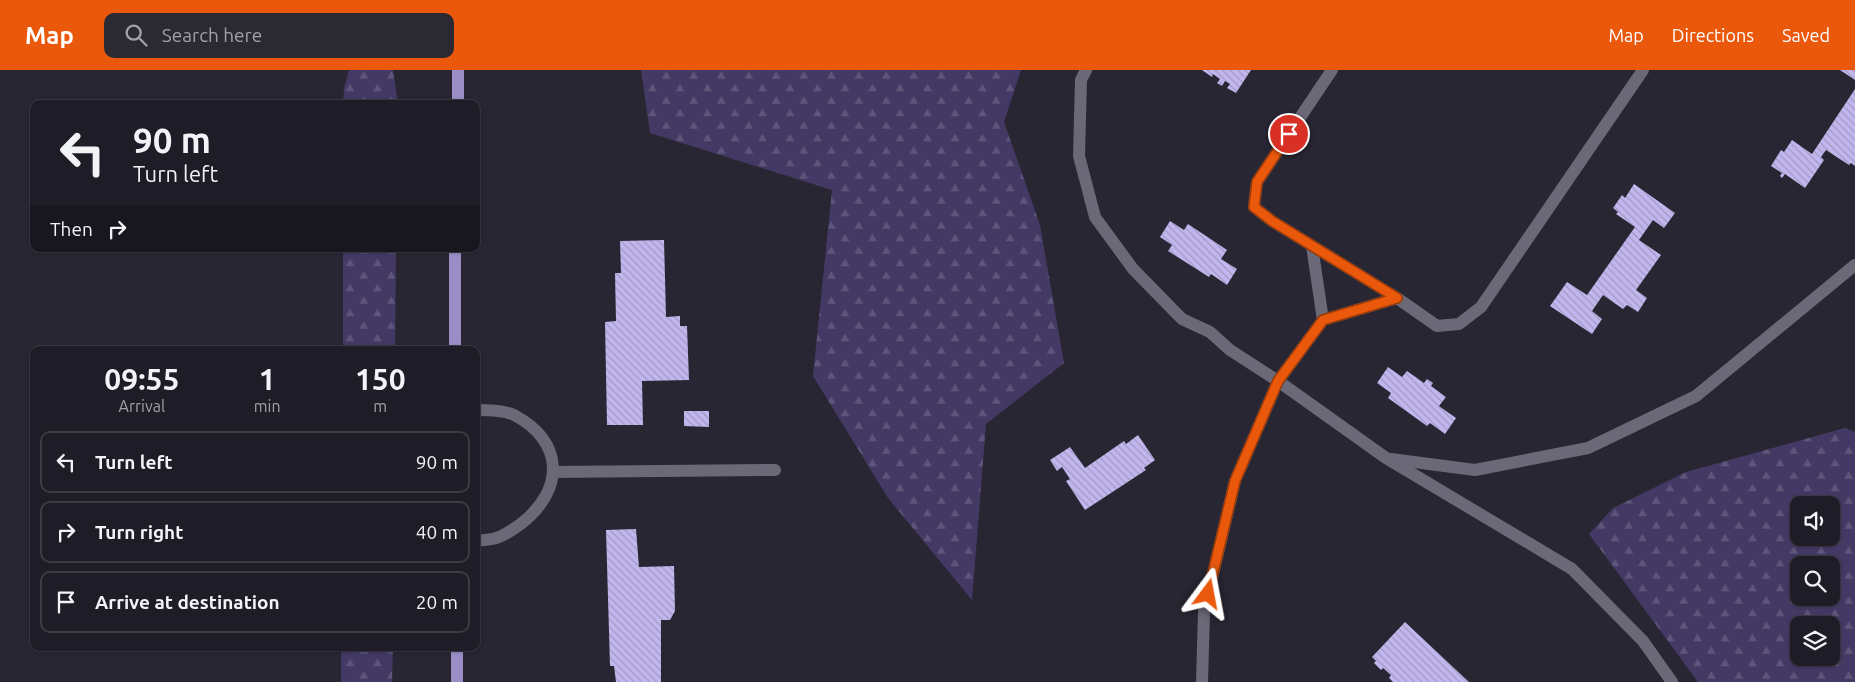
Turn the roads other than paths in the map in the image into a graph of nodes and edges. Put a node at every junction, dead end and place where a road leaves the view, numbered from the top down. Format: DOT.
graph roads {
  1 [pos="458,70"];
  2 [pos="1086,70"];
  3 [pos="1332,70"];
  4 [pos="1643,70"];
  5 [pos="458,100"];
  6 [pos="1312,246"];
  7 [pos="455,252"];
  8 [pos="1855,265"];
  9 [pos="1397,298"];
  10 [pos="1323,320"];
  11 [pos="455,346"];
  12 [pos="1278,381"];
  13 [pos="480,410"];
  14 [pos="1386,458"];
  15 [pos="775,470"];
  16 [pos="553,472"];
  17 [pos="480,540"];
  18 [pos="457,651"];
  19 [pos="457,682"];
  20 [pos="1202,682"];
  21 [pos="1672,682"];
  1 -- 5 [label="main road"];
  2 -- 12 [label="lane"];
  3 -- 6 [label="lane"];
  4 -- 9 [label="lane"];
  6 -- 9 [label="lane"];
  6 -- 10 [label="lane"];
  7 -- 11 [label="main road"];
  8 -- 14 [label="lane"];
  9 -- 10 [label="lane"];
  10 -- 12 [label="lane"];
  12 -- 14 [label="lane"];
  12 -- 20 [label="lane"];
  13 -- 16 [label="lane"];
  14 -- 21 [label="lane"];
  15 -- 16 [label="lane"];
  16 -- 17 [label="lane"];
  18 -- 19 [label="main road"];
}
